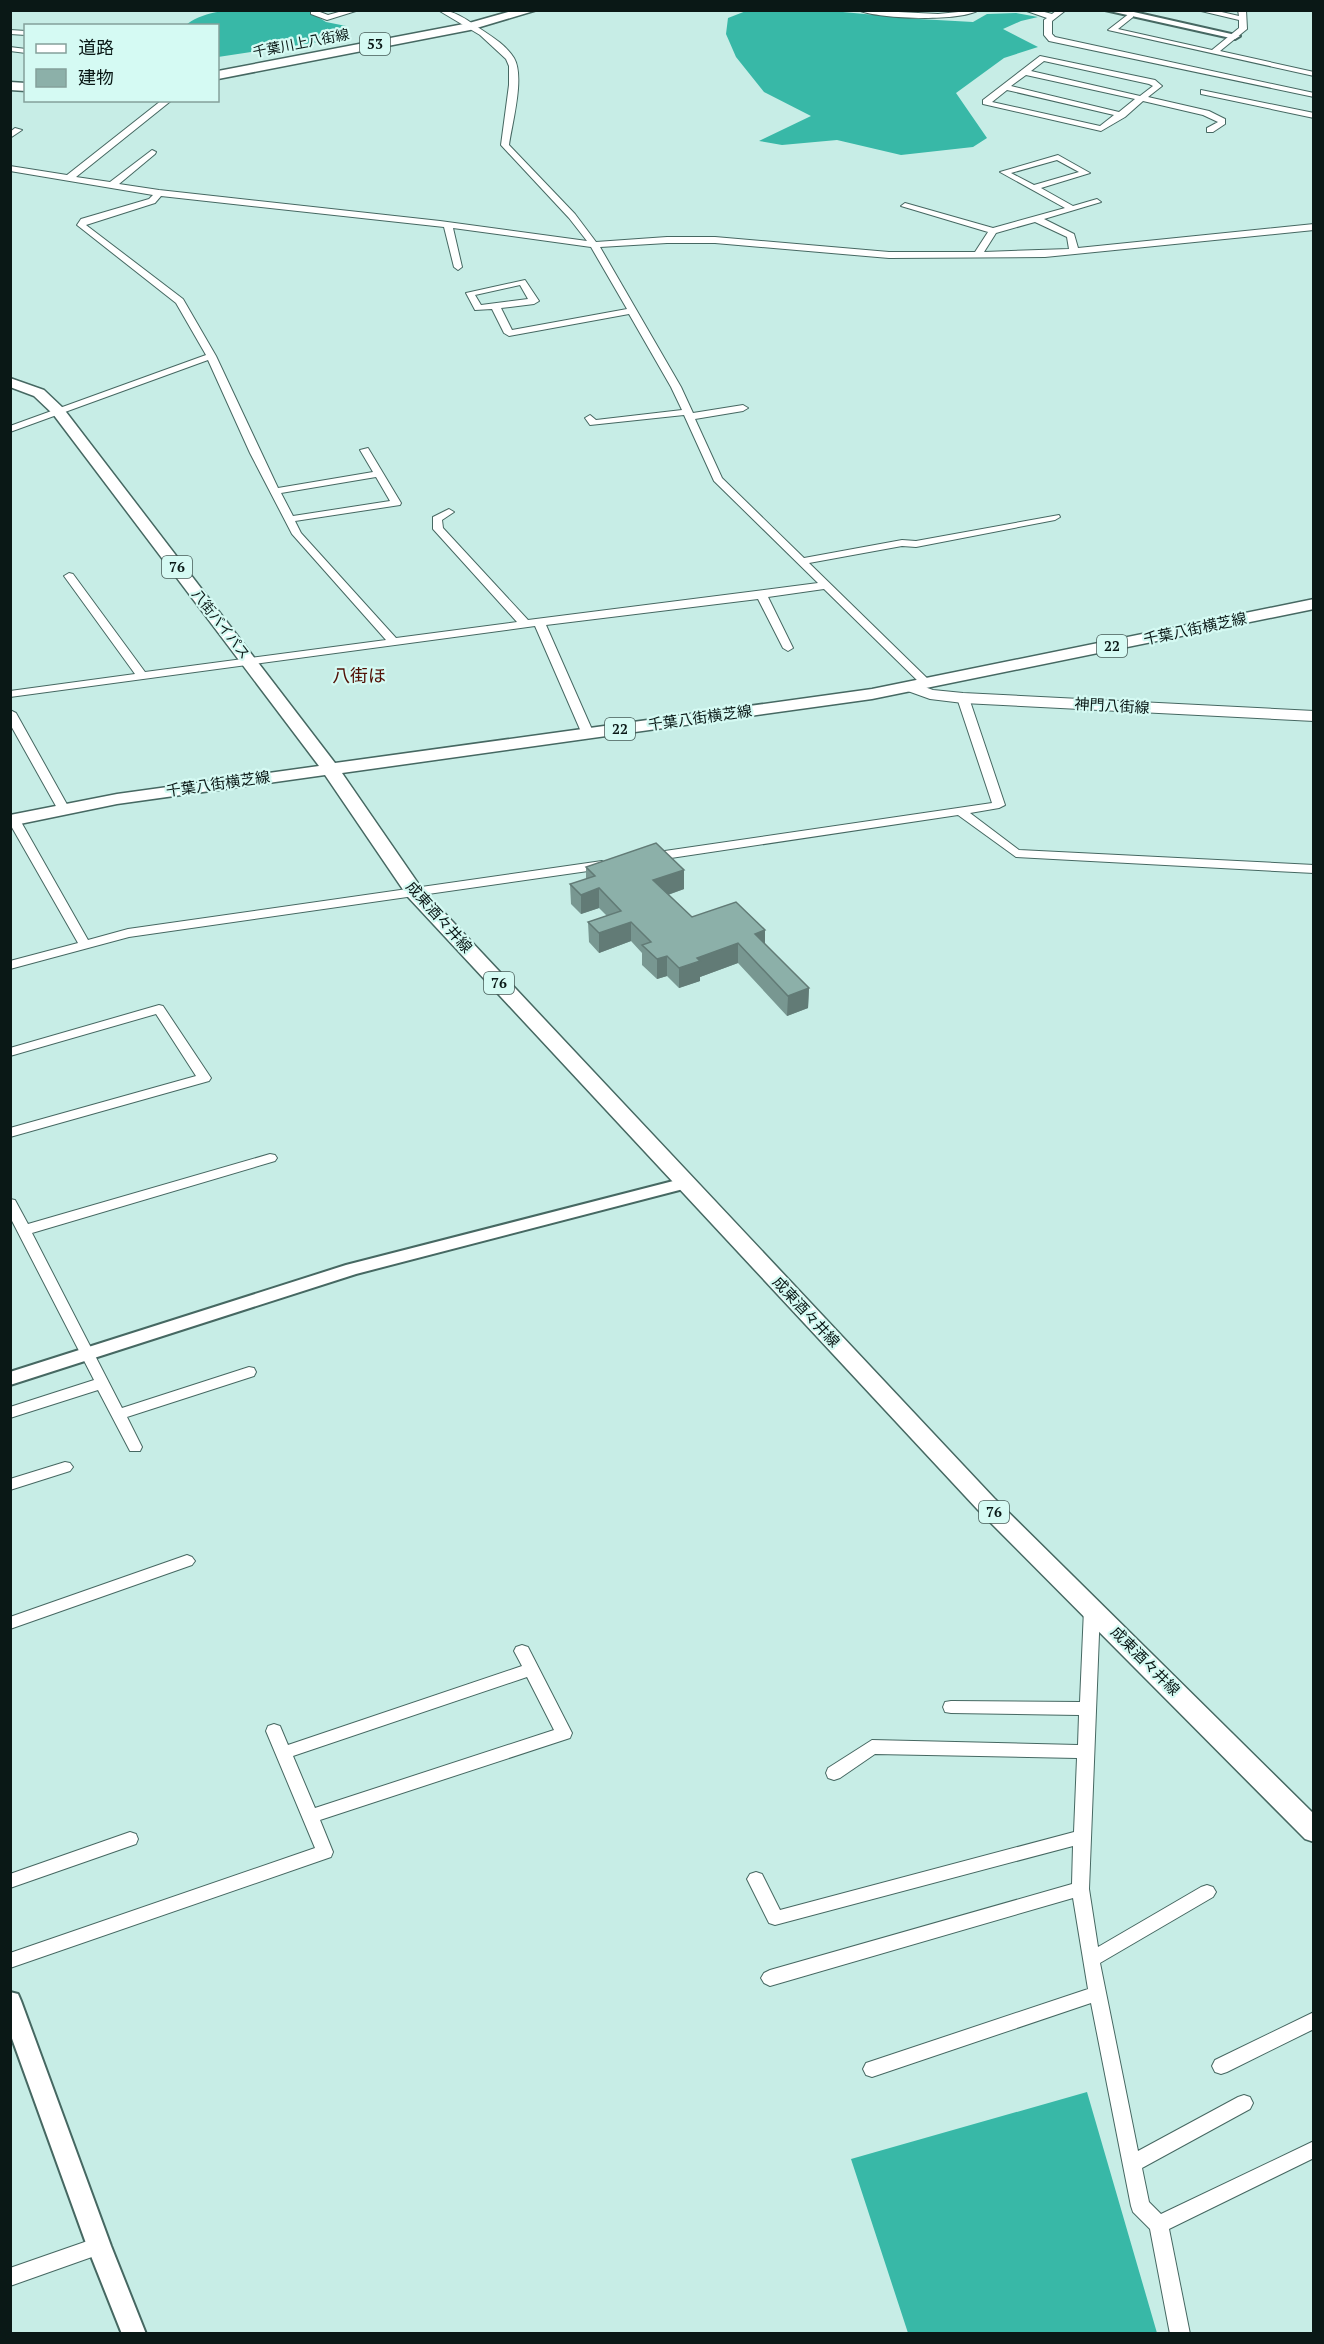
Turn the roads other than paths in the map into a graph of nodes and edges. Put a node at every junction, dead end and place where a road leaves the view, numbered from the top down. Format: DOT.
graph roads {
  1 [pos="318,10"];
  2 [pos="356,10"];
  3 [pos="441,10"];
  4 [pos="531,10"];
  5 [pos="861,10"];
  6 [pos="976,10"];
  7 [pos="1027,10"];
  8 [pos="1063,10"];
  9 [pos="1109,10"];
  10 [pos="1200,10"];
  11 [pos="911,12"];
  12 [pos="1130,15"];
  13 [pos="1243,15"];
  14 [pos="1053,17"];
  15 [pos="470,26"];
  16 [pos="1234,36"];
  17 [pos="1102,49"];
  18 [pos="1213,53"];
  19 [pos="1082,65"];
  20 [pos="1024,72"];
  21 [pos="1314,74"];
  22 [pos="219,75"];
  23 [pos="1215,84"];
  24 [pos="1004,87"];
  25 [pos="1314,95"];
  26 [pos="1143,98"];
  27 [pos="165,102"];
  28 [pos="1122,115"];
  29 [pos="1314,116"];
  30 [pos="1210,129"];
  31 [pos="152,152"];
  32 [pos="10,168"];
  33 [pos="69,178"];
  34 [pos="112,185"];
  35 [pos="1033,188"];
  36 [pos="159,193"];
  37 [pos="1097,202"];
  38 [pos="905,206"];
  39 [pos="1072,209"];
  40 [pos="1036,219"];
  41 [pos="448,225"];
  42 [pos="1314,227"];
  43 [pos="993,231"];
  44 [pos="594,245"];
  45 [pos="1074,251"];
  46 [pos="978,254"];
  47 [pos="458,267"];
  48 [pos="495,306"];
  49 [pos="632,311"];
  50 [pos="210,357"];
  51 [pos="10,382"];
  52 [pos="743,408"];
  53 [pos="57,411"];
  54 [pos="687,414"];
  55 [pos="590,418"];
  56 [pos="10,429"];
  57 [pos="365,450"];
  58 [pos="379,474"];
  59 [pos="275,491"];
  60 [pos="449,512"];
  61 [pos="1055,517"];
  62 [pos="290,519"];
  63 [pos="803,561"];
  64 [pos="69,576"];
  65 [pos="826,585"];
  66 [pos="762,595"];
  67 [pos="1314,604"];
  68 [pos="539,622"];
  69 [pos="525,624"];
  70 [pos="394,642"];
  71 [pos="788,648"];
  72 [pos="250,662"];
  73 [pos="142,676"];
  74 [pos="919,686"];
  75 [pos="10,694"];
  76 [pos="963,698"];
  77 [pos="10,713"];
  78 [pos="1314,716"];
  79 [pos="588,734"];
  80 [pos="329,769"];
  81 [pos="63,808"];
  82 [pos="960,811"];
  83 [pos="12,820"];
  84 [pos="635,860"];
  85 [pos="612,864"];
  86 [pos="1314,869"];
  87 [pos="415,893"];
  88 [pos="85,945"];
  89 [pos="10,965"];
  90 [pos="10,1052"];
  91 [pos="10,1133"];
  92 [pos="270,1158"];
  93 [pos="685,1183"];
  94 [pos="10,1203"];
  95 [pos="19,1229"];
  96 [pos="87,1354"];
  97 [pos="249,1372"];
  98 [pos="10,1379"];
  99 [pos="102,1383"];
  100 [pos="10,1413"];
  101 [pos="118,1415"];
  102 [pos="135,1447"];
  103 [pos="65,1467"];
  104 [pos="10,1485"];
  105 [pos="187,1561"];
  106 [pos="1092,1609"];
  107 [pos="10,1623"];
  108 [pos="522,1651"];
  109 [pos="531,1669"];
  110 [pos="951,1707"];
  111 [pos="1087,1709"];
  112 [pos="274,1731"];
  113 [pos="1085,1752"];
  114 [pos="283,1753"];
  115 [pos="834,1773"];
  116 [pos="310,1816"];
  117 [pos="1314,1831"];
  118 [pos="1081,1837"];
  119 [pos="130,1839"];
  120 [pos="756,1879"];
  121 [pos="10,1881"];
  122 [pos="1080,1889"];
  123 [pos="1207,1892"];
  124 [pos="1091,1960"];
  125 [pos="10,1961"];
  126 [pos="770,1977"];
  127 [pos="1098,1993"];
  128 [pos="10,2001"];
  129 [pos="1314,2020"];
  130 [pos="1221,2066"];
  131 [pos="872,2070"];
  132 [pos="1245,2103"];
  133 [pos="1314,2149"];
  134 [pos="1131,2164"];
  135 [pos="1159,2225"];
  136 [pos="99,2246"];
  137 [pos="10,2277"];
  138 [pos="134,2334"];
  139 [pos="1180,2334"];
  1 -- 2 [label="street"];
  3 -- 15 [label="street"];
  4 -- 15 [label="main road, 千葉川上八街線 / 53"];
  5 -- 11 [label="street"];
  6 -- 11 [label="street"];
  7 -- 14 [label="street"];
  8 -- 14 [label="street"];
  9 -- 12 [label="street"];
  10 -- 13 [label="street"];
  12 -- 16 [label="street"];
  12 -- 18 [label="street"];
  13 -- 16 [label="street"];
  14 -- 17 [label="street"];
  15 -- 22 [label="main road, 千葉川上八街線 / 53"];
  15 -- 44 [label="street"];
  16 -- 18 [label="street"];
  17 -- 19 [label="street"];
  17 -- 23 [label="street"];
  18 -- 23 [label="street"];
  19 -- 20 [label="street"];
  19 -- 26 [label="street"];
  20 -- 24 [label="street"];
  20 -- 26 [label="street"];
  21 -- 23 [label="street"];
  23 -- 25 [label="street"];
  23 -- 26 [label="street"];
  23 -- 29 [label="street"];
  23 -- 30 [label="street"];
  24 -- 28 [label="street"];
  24 -- 28 [label="street"];
  26 -- 28 [label="street"];
  27 -- 33 [label="street"];
  31 -- 34 [label="street"];
  32 -- 33 [label="street"];
  33 -- 34 [label="street"];
  34 -- 36 [label="street"];
  35 -- 35 [label="street"];
  35 -- 39 [label="street"];
  36 -- 41 [label="street"];
  36 -- 50 [label="street"];
  37 -- 39 [label="street"];
  38 -- 43 [label="street"];
  39 -- 40 [label="street"];
  40 -- 43 [label="street"];
  40 -- 45 [label="street"];
  41 -- 44 [label="street"];
  41 -- 47 [label="street"];
  42 -- 45 [label="street"];
  43 -- 46 [label="street"];
  44 -- 46 [label="street"];
  44 -- 49 [label="street"];
  45 -- 46 [label="street"];
  48 -- 48 [label="street"];
  48 -- 49 [label="street"];
  49 -- 54 [label="street"];
  50 -- 53 [label="street"];
  50 -- 59 [label="street"];
  51 -- 53 [label="main road, 八街バイパス / 76"];
  52 -- 54 [label="street"];
  53 -- 56 [label="street"];
  53 -- 72 [label="main road, 八街バイパス / 76"];
  54 -- 55 [label="street"];
  54 -- 63 [label="street"];
  57 -- 58 [label="street"];
  58 -- 59 [label="street"];
  58 -- 62 [label="street"];
  59 -- 62 [label="street"];
  60 -- 69 [label="street"];
  61 -- 63 [label="street"];
  62 -- 70 [label="street"];
  63 -- 65 [label="street"];
  64 -- 73 [label="street"];
  65 -- 66 [label="street"];
  65 -- 74 [label="street"];
  66 -- 68 [label="street"];
  66 -- 71 [label="street"];
  67 -- 74 [label="main road, 千葉八街横芝線 / 22"];
  68 -- 69 [label="street"];
  68 -- 79 [label="street"];
  69 -- 70 [label="street"];
  70 -- 72 [label="street"];
  72 -- 73 [label="street"];
  72 -- 80 [label="main road, 八街バイパス / 76"];
  73 -- 75 [label="street"];
  74 -- 76 [label="main road, 神門八街線"];
  74 -- 79 [label="main road, 千葉八街横芝線 / 22"];
  76 -- 78 [label="main road, 神門八街線"];
  76 -- 82 [label="street"];
  77 -- 81 [label="street"];
  79 -- 80 [label="main road, 千葉八街横芝線 / 22"];
  80 -- 81 [label="main road, 千葉八街横芝線 / 22"];
  80 -- 87 [label="main road, 成東酒々井線 / 76"];
  81 -- 83 [label="main road, 千葉八街横芝線 / 22"];
  82 -- 84 [label="street"];
  82 -- 86 [label="street"];
  83 -- 88 [label="street"];
  85 -- 87 [label="street"];
  87 -- 88 [label="street"];
  87 -- 93 [label="main road, 成東酒々井線 / 76"];
  88 -- 89 [label="street"];
  90 -- 91 [label="street"];
  92 -- 95 [label="street"];
  93 -- 96 [label="street"];
  93 -- 106 [label="main road, 成東酒々井線 / 76"];
  94 -- 95 [label="street"];
  95 -- 96 [label="street"];
  96 -- 98 [label="street"];
  96 -- 99 [label="street"];
  97 -- 101 [label="street"];
  99 -- 100 [label="street"];
  99 -- 101 [label="street"];
  101 -- 102 [label="street"];
  103 -- 104 [label="street"];
  105 -- 107 [label="street"];
  106 -- 111 [label="street"];
  106 -- 117 [label="main road, 成東酒々井線 / 76"];
  108 -- 109 [label="street"];
  109 -- 114 [label="street"];
  109 -- 116 [label="street"];
  110 -- 111 [label="street"];
  111 -- 113 [label="street"];
  112 -- 114 [label="street"];
  113 -- 115 [label="street"];
  113 -- 118 [label="street"];
  114 -- 116 [label="street"];
  116 -- 125 [label="street"];
  118 -- 120 [label="street"];
  118 -- 122 [label="street"];
  119 -- 121 [label="street"];
  122 -- 124 [label="street"];
  122 -- 126 [label="street"];
  123 -- 124 [label="street"];
  124 -- 127 [label="street"];
  127 -- 131 [label="street"];
  127 -- 134 [label="street"];
  128 -- 136 [label="street"];
  129 -- 130 [label="street"];
  132 -- 134 [label="street"];
  133 -- 135 [label="street"];
  134 -- 135 [label="street"];
  135 -- 139 [label="street"];
  136 -- 137 [label="street"];
  136 -- 138 [label="street"];
}
